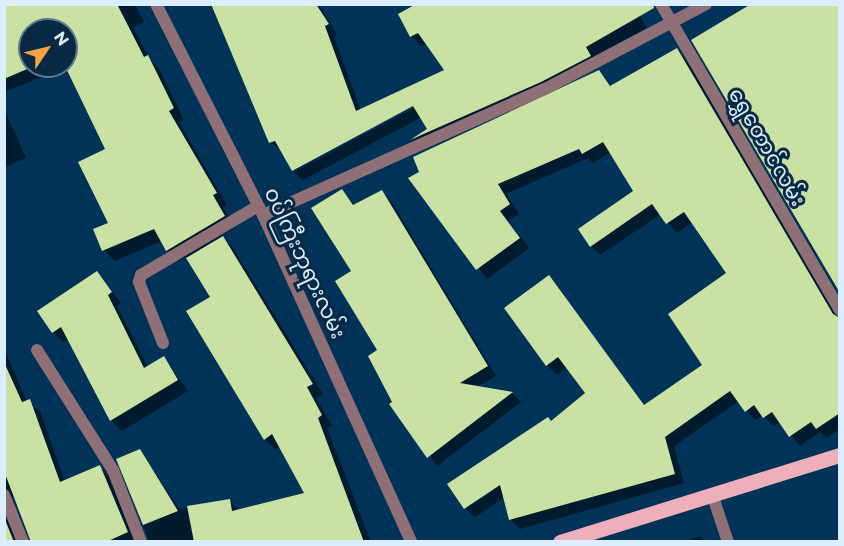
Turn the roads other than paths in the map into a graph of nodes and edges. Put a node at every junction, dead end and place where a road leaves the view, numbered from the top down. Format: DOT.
graph roads {
  1 [pos="156,4"];
  2 [pos="661,4"];
  3 [pos="706,4"];
  4 [pos="672,24"];
  5 [pos="260,210"];
  6 [pos="840,310"];
  7 [pos="163,343"];
  8 [pos="37,350"];
  9 [pos="840,455"];
  10 [pos="712,494"];
  11 [pos="4,495"];
  12 [pos="23,542"];
  13 [pos="141,542"];
  14 [pos="411,542"];
  15 [pos="560,542"];
  16 [pos="728,542"];
  1 -- 5 [label="street, ဝပ်ကြီးဘုရားလမ်း"];
  2 -- 4 [label="street, ရွှေတောင်လမ်း"];
  3 -- 4 [label="street"];
  4 -- 5 [label="street"];
  4 -- 6 [label="street, ရွှေတောင်လမ်း"];
  5 -- 7 [label="street"];
  5 -- 14 [label="street, ဝပ်ကြီးဘုရားလမ်း"];
  8 -- 13 [label="street"];
  9 -- 10 [label="main road"];
  10 -- 15 [label="main road"];
  10 -- 16 [label="street"];
  11 -- 12 [label="street"];
}
